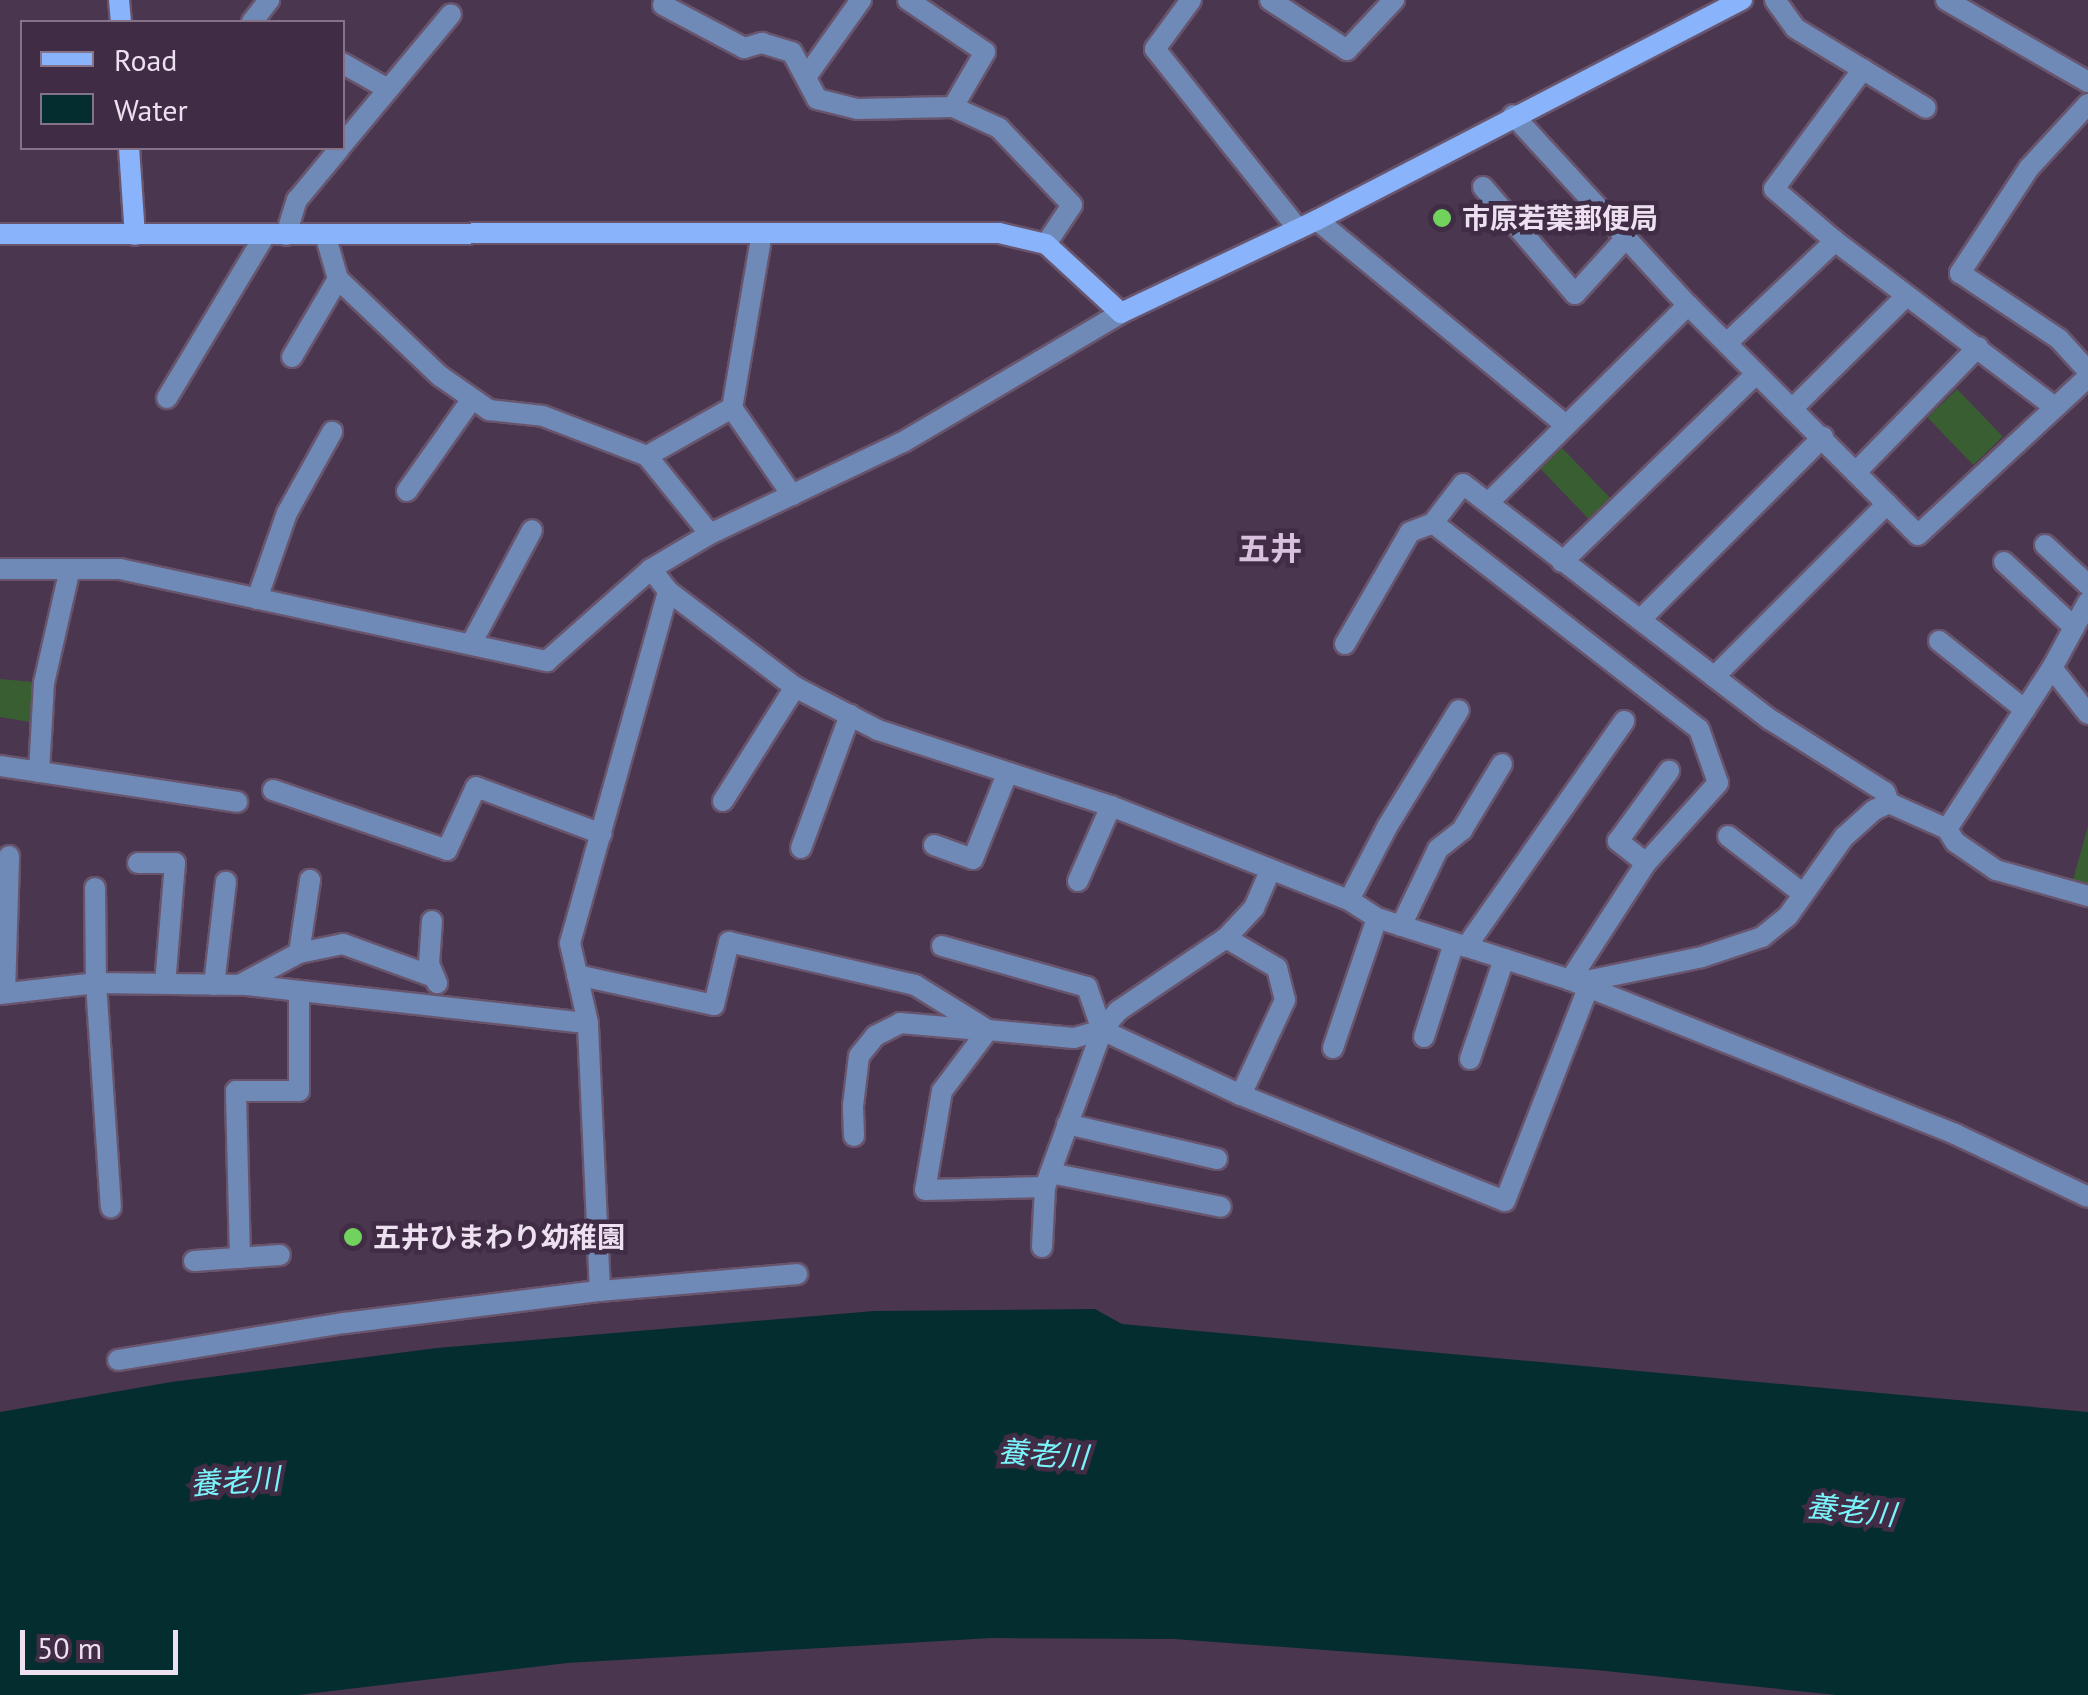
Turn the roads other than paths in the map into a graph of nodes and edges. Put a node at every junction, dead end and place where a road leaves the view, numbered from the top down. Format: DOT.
graph roads {
  1 [pos="269,0"];
  2 [pos="861,0"];
  3 [pos="908,0"];
  4 [pos="1191,0"];
  5 [pos="1270,0"];
  6 [pos="1394,0"];
  7 [pos="1742,0"];
  8 [pos="1776,0"];
  9 [pos="1946,0"];
  10 [pos="662,6"];
  11 [pos="451,14"];
  12 [pos="254,20"];
  13 [pos="345,65"];
  14 [pos="1863,69"];
  15 [pos="806,77"];
  16 [pos="2088,82"];
  17 [pos="388,90"];
  18 [pos="2088,104"];
  19 [pos="953,107"];
  20 [pos="1926,108"];
  21 [pos="1513,115"];
  22 [pos="345,141"];
  23 [pos="129,150"];
  24 [pos="338,150"];
  25 [pos="1483,187"];
  26 [pos="1307,224"];
  27 [pos="762,233"];
  28 [pos="0,234"];
  29 [pos="135,234"];
  30 [pos="325,234"];
  31 [pos="276,235"];
  32 [pos="1626,238"];
  33 [pos="1835,240"];
  34 [pos="1046,244"];
  35 [pos="338,279"];
  36 [pos="1906,296"];
  37 [pos="1688,305"];
  38 [pos="1121,313"];
  39 [pos="1730,342"];
  40 [pos="1978,348"];
  41 [pos="292,358"];
  42 [pos="1756,374"];
  43 [pos="2088,374"];
  44 [pos="167,398"];
  45 [pos="472,399"];
  46 [pos="2053,406"];
  47 [pos="1794,407"];
  48 [pos="732,408"];
  49 [pos="1566,425"];
  50 [pos="332,432"];
  51 [pos="1823,437"];
  52 [pos="647,456"];
  53 [pos="1858,470"];
  54 [pos="407,491"];
  55 [pos="792,494"];
  56 [pos="1489,502"];
  57 [pos="1888,504"];
  58 [pos="1433,523"];
  59 [pos="532,530"];
  60 [pos="710,534"];
  61 [pos="2045,545"];
  62 [pos="1562,562"];
  63 [pos="2004,562"];
  64 [pos="0,569"];
  65 [pos="70,569"];
  66 [pos="650,569"];
  67 [pos="2088,584"];
  68 [pos="668,591"];
  69 [pos="257,598"];
  70 [pos="2088,602"];
  71 [pos="1640,620"];
  72 [pos="2074,627"];
  73 [pos="1939,640"];
  74 [pos="471,644"];
  75 [pos="1344,644"];
  76 [pos="2052,668"];
  77 [pos="1714,677"];
  78 [pos="794,687"];
  79 [pos="1459,710"];
  80 [pos="2025,710"];
  81 [pos="2088,714"];
  82 [pos="850,715"];
  83 [pos="1624,722"];
  84 [pos="1502,764"];
  85 [pos="0,766"];
  86 [pos="1669,771"];
  87 [pos="39,772"];
  88 [pos="1007,774"];
  89 [pos="273,790"];
  90 [pos="724,801"];
  91 [pos="237,802"];
  92 [pos="1889,803"];
  93 [pos="1110,806"];
  94 [pos="1947,829"];
  95 [pos="602,834"];
  96 [pos="1728,836"];
  97 [pos="934,845"];
  98 [pos="800,848"];
  99 [pos="9,856"];
  100 [pos="1646,863"];
  101 [pos="138,864"];
  102 [pos="1270,871"];
  103 [pos="310,880"];
  104 [pos="1078,881"];
  105 [pos="226,882"];
  106 [pos="95,888"];
  107 [pos="1802,893"];
  108 [pos="2088,896"];
  109 [pos="1350,900"];
  110 [pos="1377,918"];
  111 [pos="432,921"];
  112 [pos="1401,926"];
  113 [pos="1226,938"];
  114 [pos="1460,945"];
  115 [pos="942,946"];
  116 [pos="299,953"];
  117 [pos="1504,959"];
  118 [pos="577,975"];
  119 [pos="434,977"];
  120 [pos="96,983"];
  121 [pos="165,984"];
  122 [pos="1577,984"];
  123 [pos="214,985"];
  124 [pos="240,986"];
  125 [pos="298,991"];
  126 [pos="2,994"];
  127 [pos="448,1008"];
  128 [pos="588,1023"];
  129 [pos="988,1030"];
  130 [pos="1102,1030"];
  131 [pos="1424,1037"];
  132 [pos="1333,1048"];
  133 [pos="1470,1059"];
  134 [pos="1241,1095"];
  135 [pos="1067,1124"];
  136 [pos="854,1136"];
  137 [pos="1217,1159"];
  138 [pos="1047,1180"];
  139 [pos="2088,1197"];
  140 [pos="111,1207"];
  141 [pos="1221,1207"];
  142 [pos="1042,1247"];
  143 [pos="280,1254"];
  144 [pos="240,1258"];
  145 [pos="194,1262"];
  146 [pos="797,1274"];
  147 [pos="600,1291"];
  148 [pos="118,1360"];
  1 -- 12 [label="street"];
  2 -- 15 [label="street"];
  3 -- 19 [label="street"];
  4 -- 26 [label="street"];
  5 -- 6 [label="street"];
  7 -- 21 [label="street"];
  8 -- 14 [label="street"];
  9 -- 16 [label="street"];
  10 -- 15 [label="street"];
  11 -- 17 [label="street"];
  13 -- 17 [label="street"];
  14 -- 20 [label="street"];
  14 -- 33 [label="street"];
  15 -- 19 [label="street"];
  17 -- 22 [label="street"];
  18 -- 43 [label="street"];
  19 -- 34 [label="street"];
  21 -- 26 [label="street"];
  21 -- 32 [label="street"];
  23 -- 29 [label="street"];
  24 -- 31 [label="street"];
  25 -- 32 [label="street"];
  26 -- 38 [label="street"];
  26 -- 49 [label="street"];
  27 -- 30 [label="street"];
  27 -- 34 [label="street"];
  27 -- 48 [label="street"];
  28 -- 29 [label="street"];
  29 -- 31 [label="street"];
  30 -- 31 [label="street"];
  30 -- 35 [label="street"];
  31 -- 44 [label="street"];
  32 -- 37 [label="street"];
  33 -- 36 [label="street"];
  33 -- 39 [label="street"];
  34 -- 38 [label="street"];
  35 -- 41 [label="street"];
  35 -- 45 [label="street"];
  36 -- 40 [label="street"];
  36 -- 47 [label="street"];
  37 -- 39 [label="street"];
  37 -- 49 [label="street"];
  38 -- 55 [label="street"];
  39 -- 42 [label="street"];
  40 -- 46 [label="street"];
  40 -- 53 [label="street"];
  42 -- 47 [label="street"];
  42 -- 62 [label="street"];
  43 -- 46 [label="street"];
  45 -- 52 [label="street"];
  45 -- 54 [label="street"];
  46 -- 57 [label="street"];
  47 -- 51 [label="street"];
  48 -- 52 [label="street"];
  48 -- 55 [label="street"];
  49 -- 56 [label="street"];
  50 -- 69 [label="street"];
  51 -- 53 [label="street"];
  51 -- 71 [label="street"];
  52 -- 60 [label="street"];
  53 -- 57 [label="street"];
  55 -- 60 [label="street"];
  56 -- 58 [label="street"];
  56 -- 62 [label="street"];
  57 -- 77 [label="street"];
  58 -- 75 [label="street"];
  58 -- 100 [label="street"];
  59 -- 74 [label="street"];
  60 -- 66 [label="street"];
  61 -- 67 [label="street"];
  62 -- 71 [label="street"];
  63 -- 72 [label="street"];
  64 -- 65 [label="street"];
  65 -- 69 [label="street"];
  65 -- 87 [label="street"];
  66 -- 68 [label="street"];
  66 -- 74 [label="street"];
  68 -- 78 [label="street"];
  68 -- 95 [label="street"];
  69 -- 74 [label="street"];
  70 -- 72 [label="street"];
  71 -- 77 [label="street"];
  72 -- 76 [label="street"];
  73 -- 80 [label="street"];
  76 -- 80 [label="street"];
  76 -- 81 [label="street"];
  77 -- 92 [label="street"];
  78 -- 82 [label="street"];
  78 -- 90 [label="street"];
  79 -- 109 [label="street"];
  80 -- 94 [label="street"];
  82 -- 88 [label="street"];
  82 -- 98 [label="street"];
  83 -- 114 [label="street"];
  84 -- 112 [label="street"];
  85 -- 87 [label="street"];
  86 -- 100 [label="street"];
  87 -- 91 [label="street"];
  88 -- 93 [label="street"];
  88 -- 97 [label="street"];
  89 -- 95 [label="street"];
  92 -- 94 [label="street"];
  92 -- 107 [label="street"];
  93 -- 102 [label="street"];
  93 -- 104 [label="street"];
  94 -- 108 [label="street"];
  95 -- 118 [label="street"];
  96 -- 107 [label="street"];
  99 -- 126 [label="street"];
  100 -- 122 [label="street"];
  101 -- 121 [label="street"];
  102 -- 109 [label="street"];
  102 -- 113 [label="street"];
  103 -- 116 [label="street"];
  105 -- 123 [label="street"];
  106 -- 120 [label="street"];
  107 -- 122 [label="street"];
  109 -- 110 [label="street"];
  110 -- 112 [label="street"];
  110 -- 132 [label="street"];
  111 -- 119 [label="street"];
  112 -- 114 [label="street"];
  113 -- 130 [label="street"];
  113 -- 134 [label="street"];
  114 -- 117 [label="street"];
  114 -- 131 [label="street"];
  115 -- 130 [label="street"];
  116 -- 119 [label="street"];
  116 -- 124 [label="street"];
  117 -- 122 [label="street"];
  117 -- 133 [label="street"];
  118 -- 128 [label="street"];
  118 -- 129 [label="street"];
  119 -- 127 [label="street"];
  120 -- 121 [label="street"];
  120 -- 126 [label="street"];
  120 -- 140 [label="street"];
  121 -- 123 [label="street"];
  122 -- 134 [label="street"];
  122 -- 139 [label="street"];
  123 -- 124 [label="street"];
  124 -- 125 [label="street"];
  125 -- 127 [label="street"];
  125 -- 144 [label="street"];
  127 -- 128 [label="street"];
  128 -- 147 [label="street"];
  129 -- 130 [label="street"];
  129 -- 136 [label="street"];
  129 -- 138 [label="street"];
  130 -- 134 [label="street"];
  130 -- 135 [label="street"];
  135 -- 137 [label="street"];
  135 -- 138 [label="street"];
  138 -- 141 [label="street"];
  138 -- 142 [label="street"];
  143 -- 144 [label="street"];
  144 -- 145 [label="street"];
  146 -- 147 [label="street"];
  147 -- 148 [label="street"];
}
